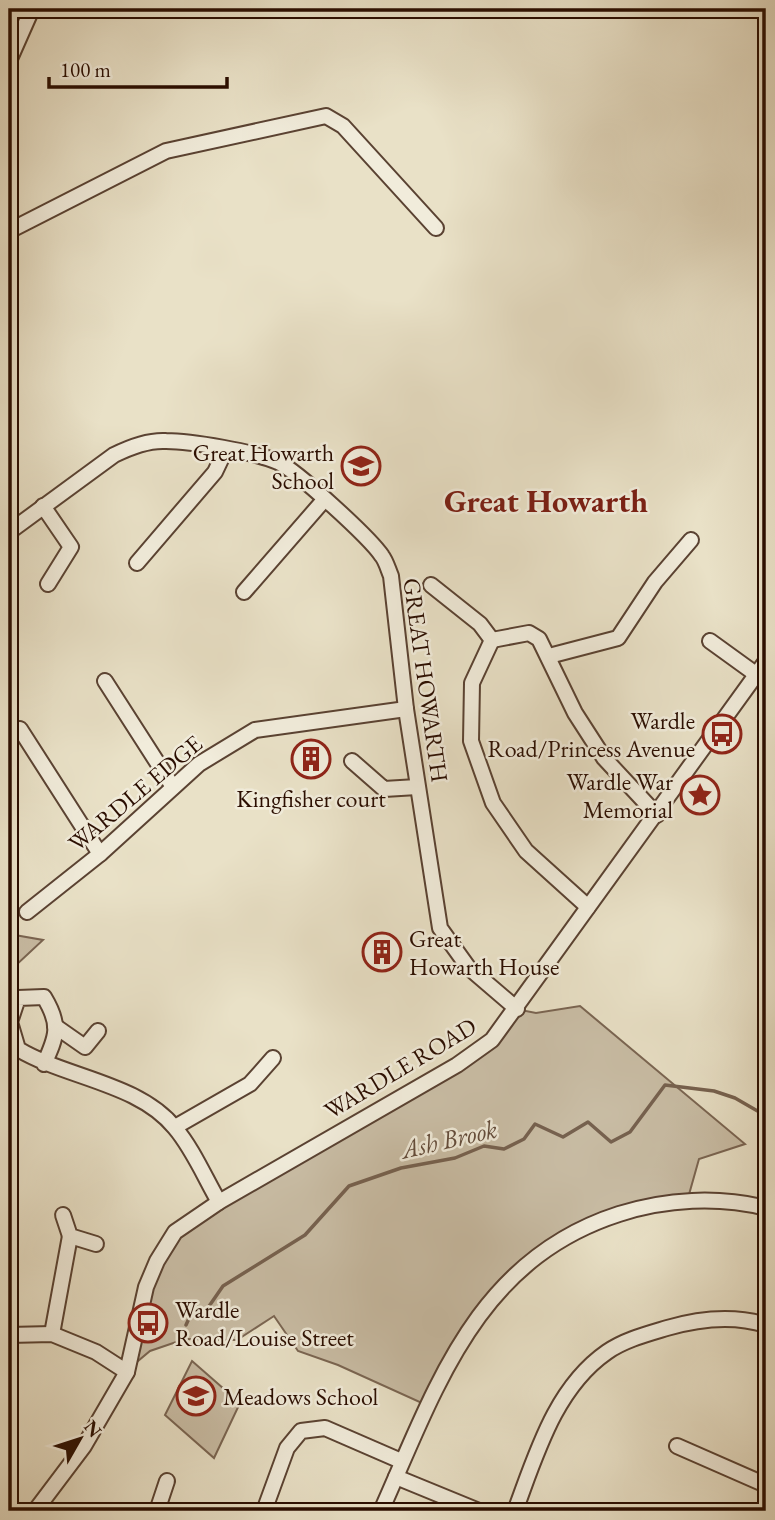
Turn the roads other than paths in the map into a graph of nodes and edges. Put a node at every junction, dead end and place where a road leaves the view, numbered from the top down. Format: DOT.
graph roads {
  1 [pos="32,9"];
  2 [pos="9,61"];
  3 [pos="436,228"];
  4 [pos="9,231"];
  5 [pos="225,451"];
  6 [pos="324,500"];
  7 [pos="43,506"];
  8 [pos="9,533"];
  9 [pos="691,540"];
  10 [pos="137,563"];
  11 [pos="48,584"];
  12 [pos="431,585"];
  13 [pos="244,592"];
  14 [pos="492,640"];
  15 [pos="710,641"];
  16 [pos="549,656"];
  17 [pos="766,661"];
  18 [pos="757,674"];
  19 [pos="105,681"];
  20 [pos="406,709"];
  21 [pos="20,729"];
  22 [pos="352,761"];
  23 [pos="173,787"];
  24 [pos="417,787"];
  25 [pos="657,815"];
  26 [pos="100,853"];
  27 [pos="588,907"];
  28 [pos="27,912"];
  29 [pos="517,1009"];
  30 [pos="55,1026"];
  31 [pos="98,1031"];
  32 [pos="273,1058"];
  33 [pos="44,1064"];
  34 [pos="175,1127"];
  35 [pos="219,1202"];
  36 [pos="766,1208"];
  37 [pos="63,1215"];
  38 [pos="70,1236"];
  39 [pos="96,1244"];
  40 [pos="766,1325"];
  41 [pos="52,1334"];
  42 [pos="9,1335"];
  43 [pos="127,1373"];
  44 [pos="677,1447"];
  45 [pos="401,1461"];
  46 [pos="396,1478"];
  47 [pos="167,1481"];
  48 [pos="766,1485"];
  49 [pos="40,1510"];
  50 [pos="157,1511"];
  51 [pos="264,1511"];
  52 [pos="381,1511"];
  53 [pos="479,1511"];
  54 [pos="515,1511"];
  1 -- 2 [label="street"];
  3 -- 4 [label="street"];
  5 -- 6 [label="street, GREAT HOWARTH"];
  5 -- 7 [label="street, GREAT HOWARTH"];
  5 -- 10 [label="street"];
  6 -- 13 [label="street"];
  6 -- 20 [label="street, GREAT HOWARTH"];
  7 -- 8 [label="street, GREAT HOWARTH"];
  7 -- 11 [label="street"];
  9 -- 16 [label="street"];
  12 -- 14 [label="street"];
  14 -- 16 [label="street"];
  14 -- 27 [label="street"];
  15 -- 18 [label="street"];
  16 -- 25 [label="street"];
  17 -- 18 [label="street, WARDLE ROAD"];
  18 -- 25 [label="street, WARDLE ROAD"];
  19 -- 23 [label="street"];
  20 -- 23 [label="street, WARDLE EDGE"];
  20 -- 24 [label="street, GREAT HOWARTH"];
  21 -- 26 [label="street"];
  22 -- 24 [label="street"];
  23 -- 26 [label="street, WARDLE EDGE"];
  24 -- 29 [label="street, GREAT HOWARTH"];
  25 -- 27 [label="street, WARDLE ROAD"];
  26 -- 28 [label="street, WARDLE EDGE"];
  27 -- 29 [label="street, WARDLE ROAD"];
  29 -- 35 [label="street, WARDLE ROAD"];
  30 -- 31 [label="street"];
  30 -- 33 [label="street"];
  30 -- 33 [label="street"];
  32 -- 34 [label="street"];
  33 -- 34 [label="street"];
  34 -- 35 [label="street"];
  35 -- 43 [label="street, WARDLE ROAD"];
  36 -- 45 [label="street"];
  37 -- 38 [label="street"];
  38 -- 39 [label="street"];
  38 -- 41 [label="street"];
  40 -- 54 [label="street"];
  41 -- 42 [label="street"];
  41 -- 43 [label="street"];
  43 -- 49 [label="street, WARDLE ROAD"];
  44 -- 48 [label="street"];
  45 -- 46 [label="street"];
  45 -- 51 [label="street"];
  46 -- 52 [label="street"];
  46 -- 53 [label="street"];
  47 -- 50 [label="street"];
}
